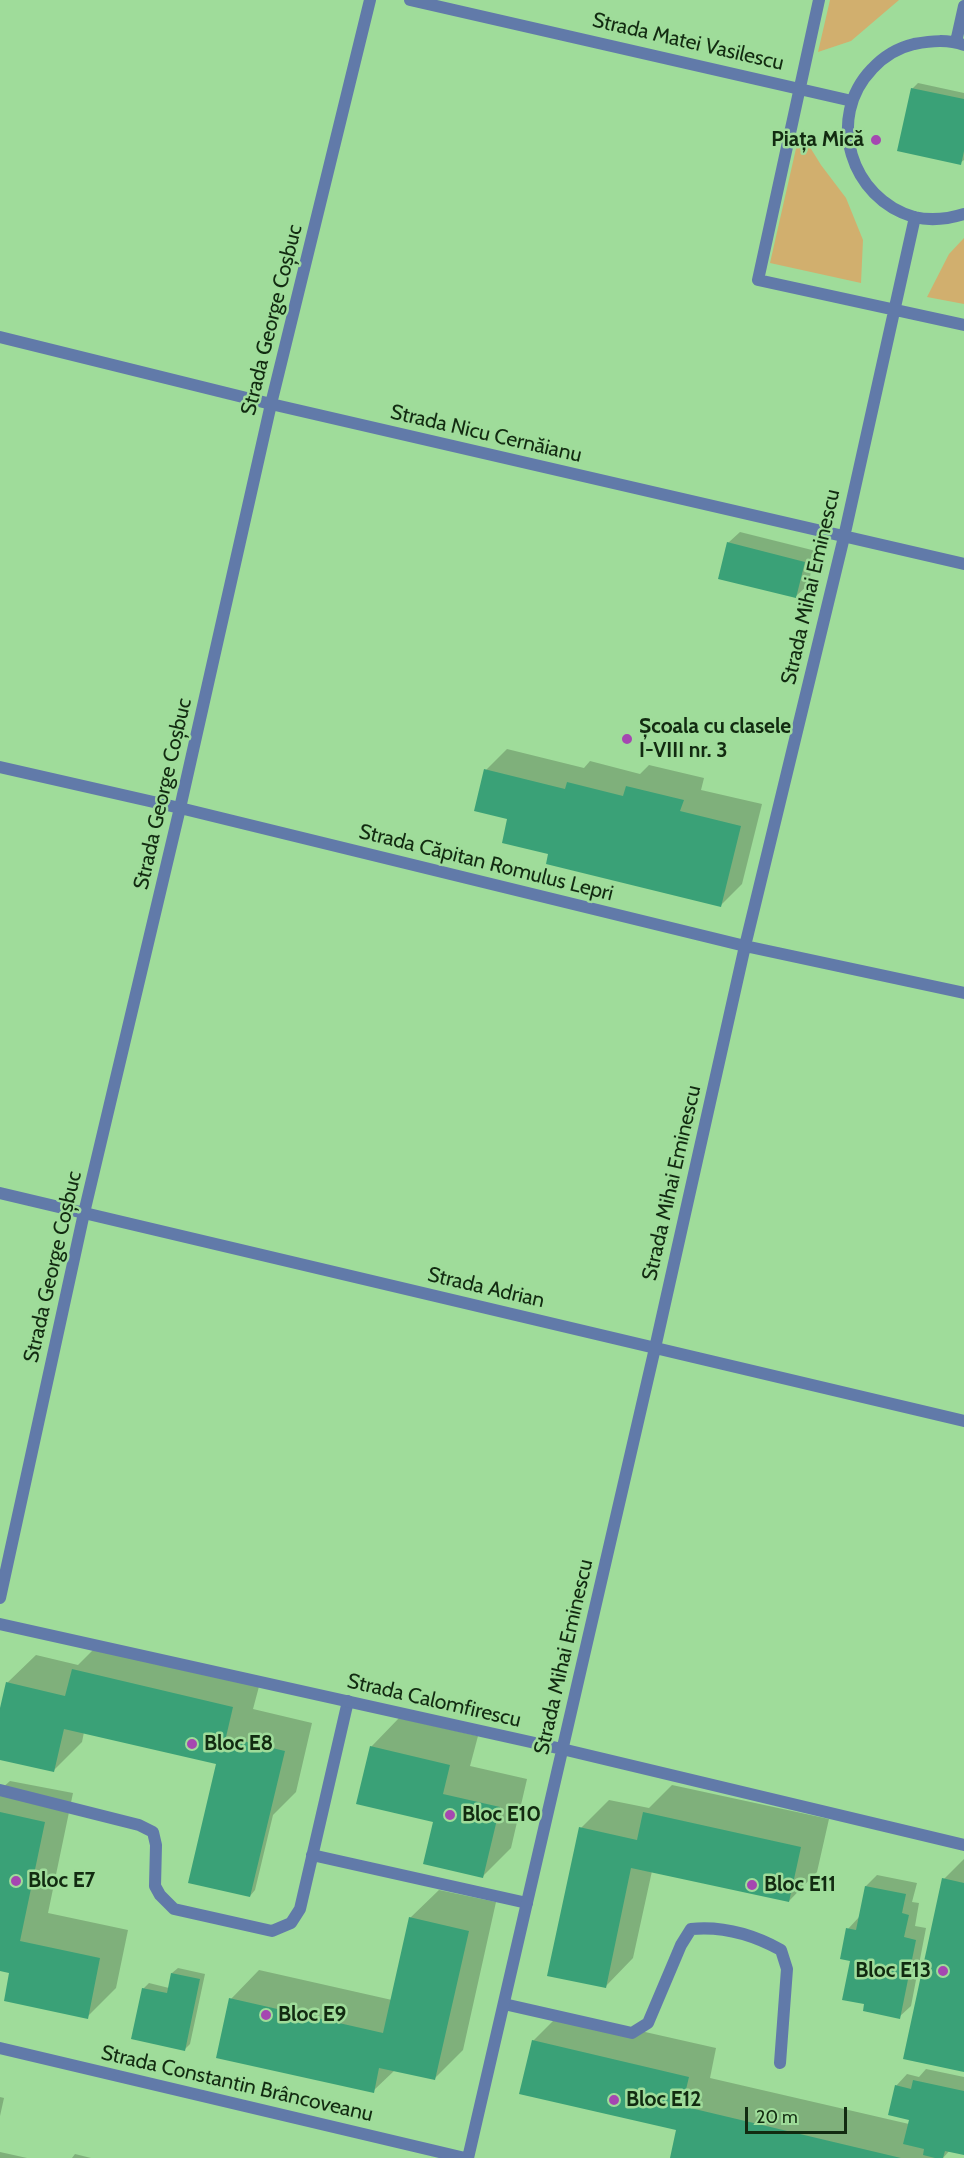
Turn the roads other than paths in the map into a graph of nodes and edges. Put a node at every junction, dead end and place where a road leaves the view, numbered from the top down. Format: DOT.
graph roads {
  1 [pos="370,0"];
  2 [pos="410,0"];
  3 [pos="819,0"];
  4 [pos="964,6"];
  5 [pos="960,44"];
  6 [pos="800,87"];
  7 [pos="852,101"];
  8 [pos="964,214"];
  9 [pos="915,217"];
  10 [pos="894,310"];
  11 [pos="964,325"];
  12 [pos="0,337"];
  13 [pos="271,404"];
  14 [pos="844,537"];
  15 [pos="964,564"];
  16 [pos="0,767"];
  17 [pos="180,808"];
  18 [pos="745,946"];
  19 [pos="964,993"];
  20 [pos="0,1193"];
  21 [pos="84,1213"];
  22 [pos="655,1348"];
  23 [pos="964,1420"];
  24 [pos="0,1598"];
  25 [pos="0,1624"];
  26 [pos="348,1701"];
  27 [pos="562,1749"];
  28 [pos="0,1790"];
  29 [pos="964,1845"];
  30 [pos="312,1855"];
  31 [pos="527,1903"];
  32 [pos="504,2004"];
  33 [pos="0,2048"];
  34 [pos="780,2063"];
  35 [pos="467,2158"];
  1 -- 13 [label="street, Strada George Coșbuc"];
  2 -- 6 [label="street, Strada Matei Vasilescu"];
  3 -- 6 [label="street"];
  4 -- 5 [label="street"];
  5 -- 7 [label="street"];
  6 -- 7 [label="street, Strada Matei Vasilescu"];
  6 -- 10 [label="street"];
  7 -- 9 [label="street"];
  8 -- 9 [label="street"];
  9 -- 10 [label="street, Strada Mihai Eminescu"];
  10 -- 11 [label="street"];
  10 -- 14 [label="street, Strada Mihai Eminescu"];
  12 -- 13 [label="street, Strada Nicu Cernăianu"];
  13 -- 14 [label="street, Strada Nicu Cernăianu"];
  13 -- 17 [label="street, Strada George Coșbuc"];
  14 -- 15 [label="street, Strada Nicu Cernăianu"];
  14 -- 18 [label="street, Strada Mihai Eminescu"];
  16 -- 17 [label="street, Strada Căpitan Romulus Lepri"];
  17 -- 18 [label="street, Strada Căpitan Romulus Lepri"];
  17 -- 21 [label="street, Strada George Coșbuc"];
  18 -- 19 [label="street, Strada Căpitan Romulus Lepri"];
  18 -- 22 [label="street, Strada Mihai Eminescu"];
  20 -- 21 [label="street, Strada Adrian"];
  21 -- 22 [label="street, Strada Adrian"];
  21 -- 24 [label="street, Strada George Coșbuc"];
  22 -- 23 [label="street, Strada Adrian"];
  22 -- 27 [label="street, Strada Mihai Eminescu"];
  25 -- 26 [label="street, Strada Calomfirescu"];
  26 -- 27 [label="street, Strada Calomfirescu"];
  26 -- 30 [label="street"];
  27 -- 29 [label="street, Strada Calomfirescu"];
  27 -- 31 [label="street, Strada Mihai Eminescu"];
  28 -- 30 [label="street"];
  30 -- 31 [label="street"];
  31 -- 32 [label="street, Strada Mihai Eminescu"];
  32 -- 34 [label="street"];
  32 -- 35 [label="street, Strada Mihai Eminescu"];
  33 -- 35 [label="street, Strada Constantin Brâncoveanu"];
}
